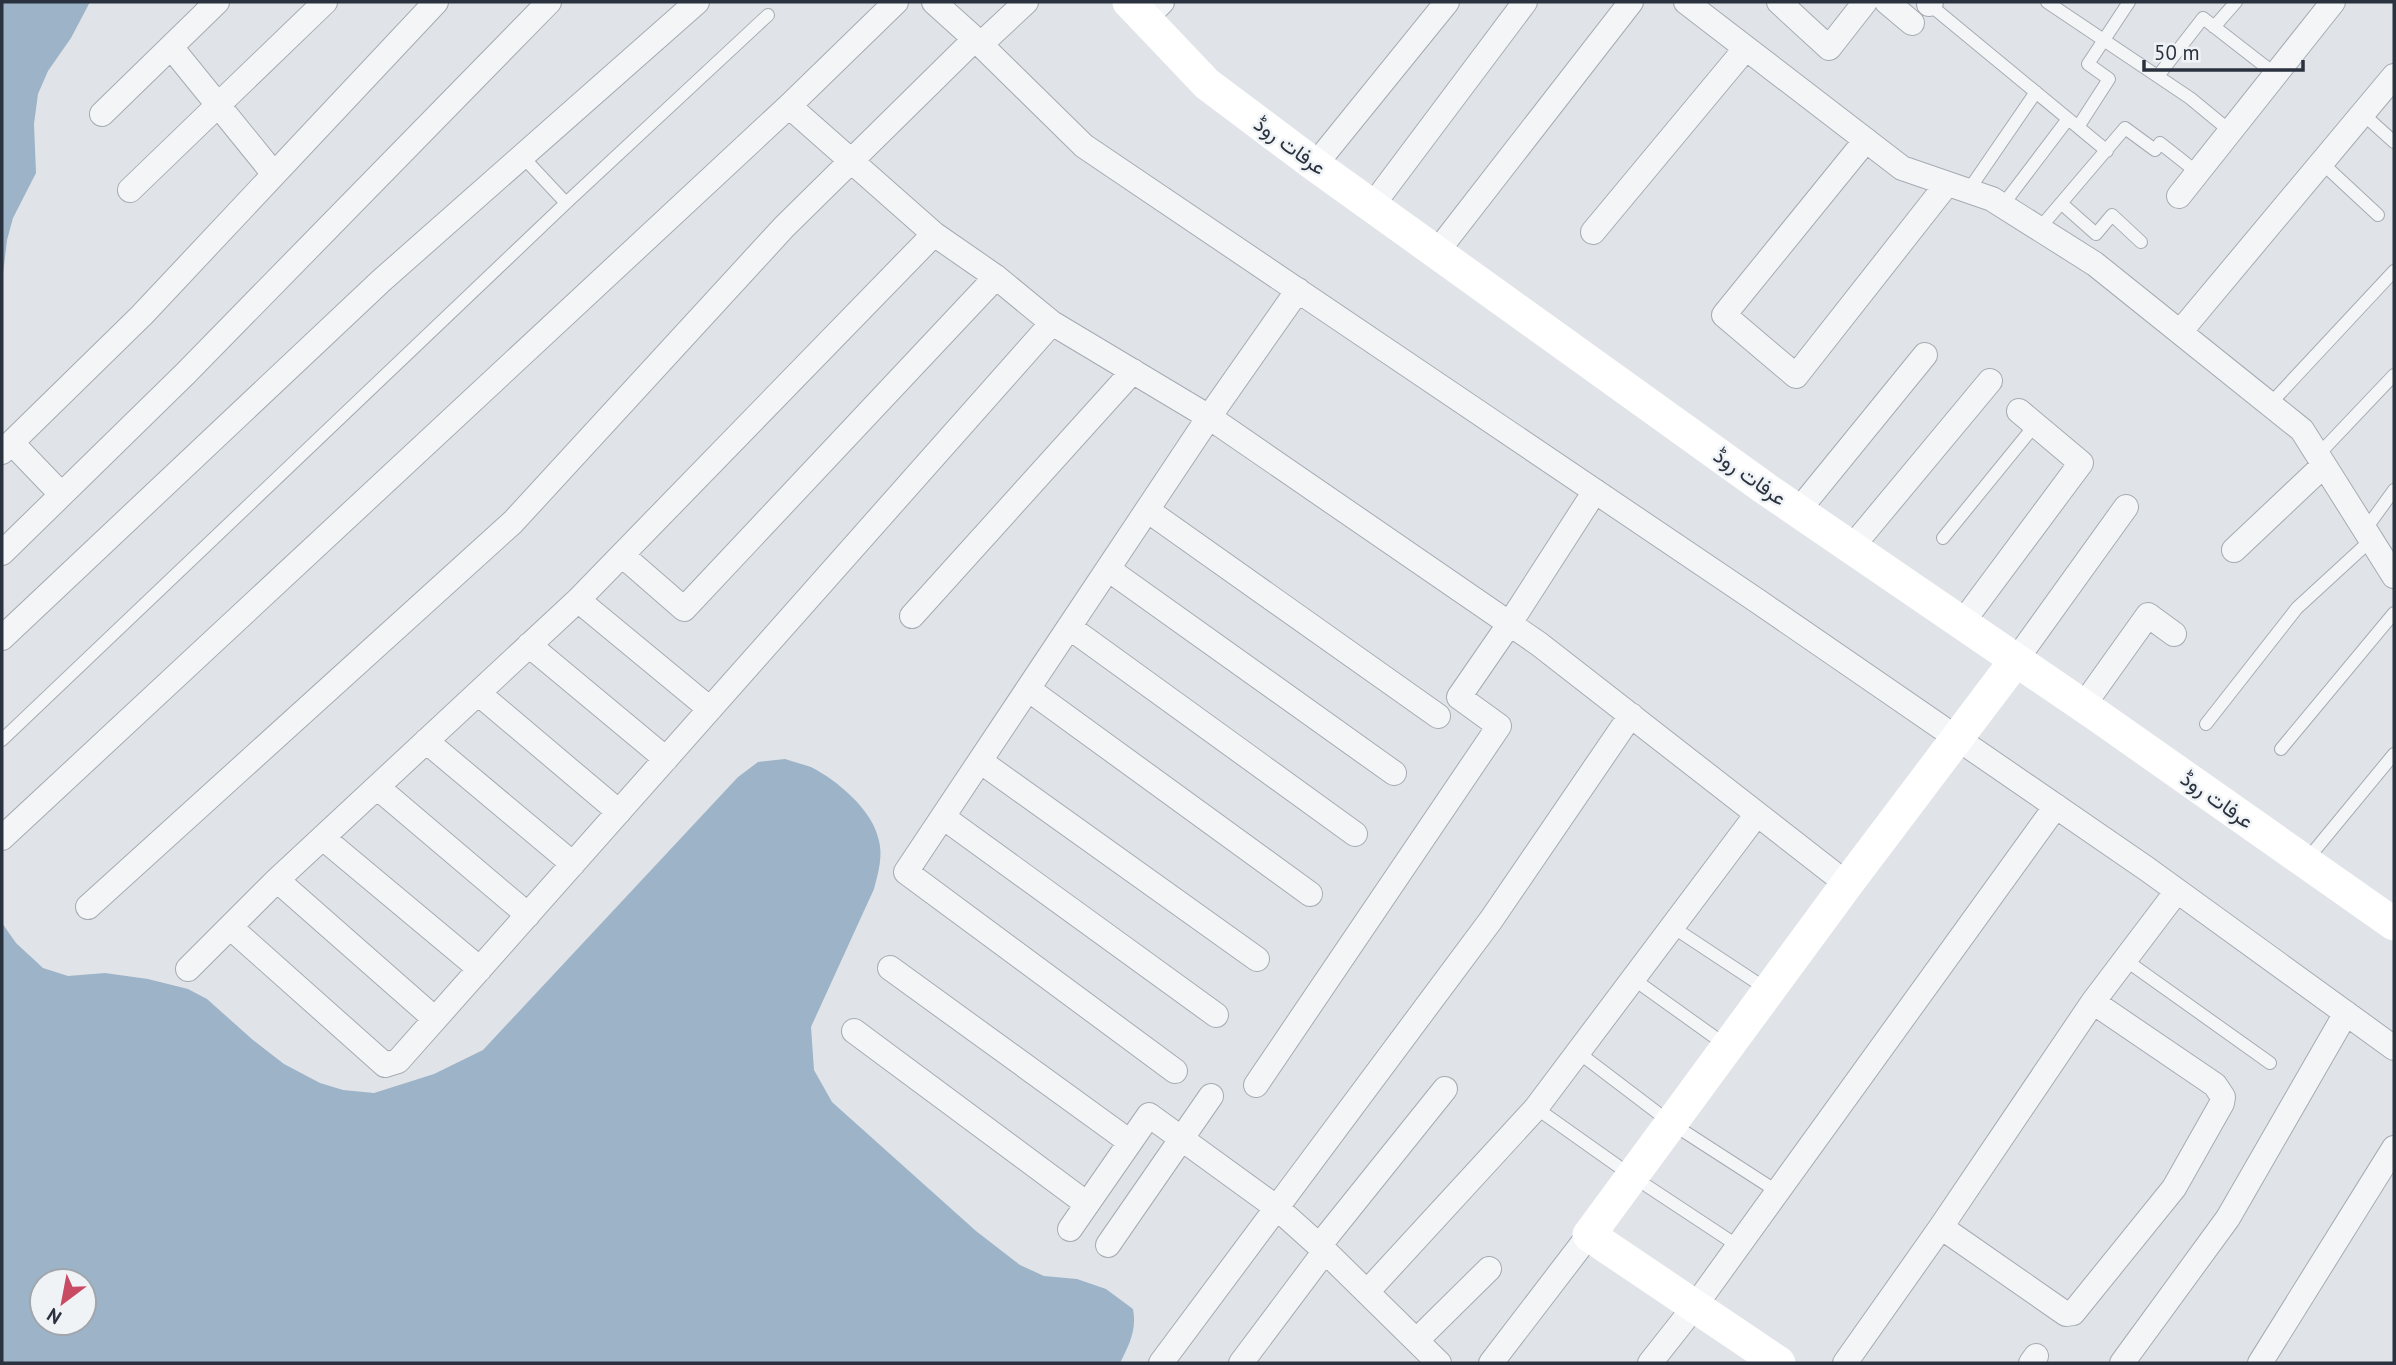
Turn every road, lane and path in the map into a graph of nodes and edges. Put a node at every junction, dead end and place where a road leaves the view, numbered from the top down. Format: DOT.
graph roads {
  1 [pos="217,2"];
  2 [pos="325,2"];
  3 [pos="436,2"];
  4 [pos="549,2"];
  5 [pos="696,2"];
  6 [pos="896,2"];
  7 [pos="934,2"];
  8 [pos="1026,2"];
  9 [pos="1447,2"];
  10 [pos="1525,2"];
  11 [pos="1631,2"];
  12 [pos="1686,2"];
  13 [pos="1779,2"];
  14 [pos="1864,2"];
  15 [pos="1887,2"];
  16 [pos="2129,2"];
  17 [pos="2236,2"];
  18 [pos="2333,2"];
  19 [pos="1930,3"];
  20 [pos="2050,3"];
  21 [pos="1146,7"];
  22 [pos="768,15"];
  23 [pos="1912,23"];
  24 [pos="2214,27"];
  25 [pos="2103,39"];
  26 [pos="978,41"];
  27 [pos="171,47"];
  28 [pos="1746,48"];
  29 [pos="2275,74"];
  30 [pos="2158,75"];
  31 [pos="2394,76"];
  32 [pos="2036,92"];
  33 [pos="218,105"];
  34 [pos="789,106"];
  35 [pos="102,114"];
  36 [pos="2362,114"];
  37 [pos="2073,123"];
  38 [pos="2230,131"];
  39 [pos="1866,140"];
  40 [pos="2394,142"];
  41 [pos="2107,151"];
  42 [pos="522,156"];
  43 [pos="854,161"];
  44 [pos="2322,163"];
  45 [pos="1315,165"];
  46 [pos="2197,173"];
  47 [pos="274,174"];
  48 [pos="1957,187"];
  49 [pos="130,190"];
  50 [pos="2179,196"];
  51 [pos="566,203"];
  52 [pos="2061,203"];
  53 [pos="1372,206"];
  54 [pos="2002,206"];
  55 [pos="2378,215"];
  56 [pos="2039,229"];
  57 [pos="1592,232"];
  58 [pos="934,234"];
  59 [pos="2141,242"];
  60 [pos="1436,253"];
  61 [pos="2394,271"];
  62 [pos="996,277"];
  63 [pos="1298,290"];
  64 [pos="1052,323"];
  65 [pos="2180,332"];
  66 [pos="1925,355"];
  67 [pos="1133,371"];
  68 [pos="2394,375"];
  69 [pos="1990,381"];
  70 [pos="2270,404"];
  71 [pos="1209,417"];
  72 [pos="2027,418"];
  73 [pos="7,447"];
  74 [pos="2321,460"];
  75 [pos="2394,490"];
  76 [pos="1595,491"];
  77 [pos="61,494"];
  78 [pos="2126,507"];
  79 [pos="1147,510"];
  80 [pos="1798,511"];
  81 [pos="2368,535"];
  82 [pos="1943,538"];
  83 [pos="1852,547"];
  84 [pos="2234,550"];
  85 [pos="2,553"];
  86 [pos="622,555"];
  87 [pos="1108,569"];
  88 [pos="2394,576"];
  89 [pos="578,600"];
  90 [pos="2394,613"];
  91 [pos="912,616"];
  92 [pos="1510,623"];
  93 [pos="1962,623"];
  94 [pos="1069,627"];
  95 [pos="2174,634"];
  96 [pos="2,638"];
  97 [pos="529,645"];
  98 [pos="2016,660"];
  99 [pos="1028,689"];
  100 [pos="478,694"];
  101 [pos="2083,706"];
  102 [pos="710,709"];
  103 [pos="1632,715"];
  104 [pos="1438,716"];
  105 [pos="2206,723"];
  106 [pos="1957,738"];
  107 [pos="2,740"];
  108 [pos="426,741"];
  109 [pos="2281,749"];
  110 [pos="2394,754"];
  111 [pos="666,759"];
  112 [pos="980,761"];
  113 [pos="1394,773"];
  114 [pos="377,787"];
  115 [pos="2056,806"];
  116 [pos="619,812"];
  117 [pos="1757,814"];
  118 [pos="943,817"];
  119 [pos="1355,834"];
  120 [pos="2,838"];
  121 [pos="323,838"];
  122 [pos="2305,862"];
  123 [pos="573,864"];
  124 [pos="276,880"];
  125 [pos="1847,884"];
  126 [pos="2177,891"];
  127 [pos="1310,894"];
  128 [pos="88,907"];
  129 [pos="528,915"];
  130 [pos="2391,915"];
  131 [pos="1671,926"];
  132 [pos="230,927"];
  133 [pos="1257,959"];
  134 [pos="2124,959"];
  135 [pos="890,968"];
  136 [pos="188,969"];
  137 [pos="480,969"];
  138 [pos="1632,978"];
  139 [pos="1769,990"];
  140 [pos="2093,1002"];
  141 [pos="2346,1013"];
  142 [pos="1216,1015"];
  143 [pos="435,1019"];
  144 [pos="854,1031"];
  145 [pos="1727,1046"];
  146 [pos="2394,1048"];
  147 [pos="1579,1053"];
  148 [pos="2270,1063"];
  149 [pos="1175,1071"];
  150 [pos="1256,1085"];
  151 [pos="1445,1089"];
  152 [pos="1211,1096"];
  153 [pos="1535,1108"];
  154 [pos="1671,1123"];
  155 [pos="1182,1139"];
  156 [pos="1130,1143"];
  157 [pos="2394,1148"];
  158 [pos="1632,1176"];
  159 [pos="1778,1192"];
  160 [pos="1087,1204"];
  161 [pos="1277,1208"];
  162 [pos="1941,1227"];
  163 [pos="1070,1229"];
  164 [pos="1589,1235"];
  165 [pos="1108,1245"];
  166 [pos="1738,1246"];
  167 [pos="1322,1248"];
  168 [pos="1489,1269"];
  169 [pos="1367,1292"];
  170 [pos="1695,1306"];
  171 [pos="1425,1354"];
  172 [pos="1161,1363"];
  173 [pos="1241,1363"];
  174 [pos="1491,1363"];
  175 [pos="1650,1363"];
  176 [pos="1779,1363"];
  177 [pos="1845,1363"];
  178 [pos="2122,1363"];
  179 [pos="2260,1363"];
  1 -- 27 [label="street"];
  2 -- 33 [label="street"];
  3 -- 47 [label="street"];
  4 -- 77 [label="street"];
  5 -- 42 [label="street"];
  6 -- 34 [label="street"];
  7 -- 26 [label="street"];
  8 -- 26 [label="street"];
  9 -- 45 [label="street"];
  10 -- 53 [label="street"];
  11 -- 60 [label="street"];
  12 -- 28 [label="street"];
  13 -- 14 [label="street"];
  15 -- 23 [label="street"];
  16 -- 25 [label="lane"];
  17 -- 24 [label="lane"];
  18 -- 29 [label="street"];
  19 -- 23 [label="lane"];
  19 -- 32 [label="lane"];
  20 -- 25 [label="lane"];
  21 -- 45 [label="street, عرفات روڈ"];
  22 -- 51 [label="lane"];
  24 -- 29 [label="lane"];
  24 -- 30 [label="lane"];
  25 -- 30 [label="lane"];
  25 -- 37 [label="lane"];
  26 -- 43 [label="street"];
  26 -- 63 [label="street"];
  27 -- 33 [label="street"];
  27 -- 35 [label="street"];
  28 -- 39 [label="street"];
  28 -- 57 [label="street"];
  29 -- 38 [label="street"];
  30 -- 38 [label="lane"];
  31 -- 36 [label="street"];
  32 -- 37 [label="lane"];
  32 -- 48 [label="lane"];
  33 -- 47 [label="street"];
  33 -- 49 [label="street"];
  34 -- 43 [label="street"];
  34 -- 120 [label="street"];
  36 -- 40 [label="lane"];
  36 -- 44 [label="street"];
  37 -- 41 [label="lane"];
  37 -- 54 [label="lane"];
  38 -- 46 [label="street"];
  39 -- 48 [label="street"];
  39 -- 48 [label="street"];
  41 -- 46 [label="lane"];
  41 -- 52 [label="lane"];
  42 -- 51 [label="lane"];
  42 -- 96 [label="street"];
  43 -- 58 [label="street"];
  43 -- 128 [label="street"];
  44 -- 55 [label="lane"];
  44 -- 65 [label="street"];
  45 -- 53 [label="street, عرفات روڈ"];
  46 -- 50 [label="street"];
  47 -- 73 [label="street"];
  48 -- 54 [label="street"];
  51 -- 107 [label="lane"];
  52 -- 56 [label="lane"];
  52 -- 59 [label="lane"];
  53 -- 60 [label="street, عرفات روڈ"];
  54 -- 56 [label="street"];
  56 -- 65 [label="street"];
  58 -- 62 [label="street"];
  58 -- 86 [label="street"];
  60 -- 80 [label="street, عرفات روڈ"];
  61 -- 70 [label="lane"];
  62 -- 64 [label="street"];
  62 -- 86 [label="street"];
  63 -- 71 [label="street"];
  63 -- 76 [label="street"];
  64 -- 67 [label="street"];
  64 -- 102 [label="street"];
  65 -- 70 [label="street"];
  66 -- 80 [label="street"];
  67 -- 71 [label="street"];
  67 -- 91 [label="street"];
  68 -- 74 [label="lane"];
  69 -- 83 [label="street"];
  70 -- 74 [label="street"];
  71 -- 79 [label="street"];
  71 -- 92 [label="street"];
  72 -- 82 [label="lane"];
  72 -- 93 [label="street"];
  73 -- 77 [label="street"];
  74 -- 81 [label="street"];
  74 -- 84 [label="street"];
  75 -- 81 [label="lane"];
  76 -- 92 [label="street"];
  76 -- 106 [label="street"];
  77 -- 85 [label="street"];
  78 -- 98 [label="street"];
  79 -- 87 [label="street"];
  79 -- 104 [label="street"];
  80 -- 83 [label="street, عرفات روڈ"];
  81 -- 88 [label="street"];
  81 -- 105 [label="lane"];
  83 -- 93 [label="street, عرفات روڈ"];
  86 -- 89 [label="street"];
  87 -- 94 [label="street"];
  87 -- 113 [label="street"];
  89 -- 97 [label="street"];
  89 -- 102 [label="street"];
  90 -- 109 [label="lane"];
  92 -- 103 [label="street"];
  92 -- 150 [label="street"];
  93 -- 98 [label="street, عرفات روڈ"];
  94 -- 99 [label="street"];
  94 -- 119 [label="street"];
  95 -- 101 [label="street"];
  97 -- 100 [label="street"];
  97 -- 111 [label="street"];
  98 -- 101 [label="street, عرفات روڈ"];
  98 -- 106 [label="street"];
  99 -- 112 [label="street"];
  99 -- 127 [label="street"];
  100 -- 108 [label="street"];
  100 -- 116 [label="street"];
  101 -- 122 [label="street, عرفات روڈ"];
  102 -- 111 [label="street"];
  103 -- 117 [label="street"];
  103 -- 161 [label="street"];
  106 -- 115 [label="street"];
  106 -- 125 [label="street"];
  108 -- 114 [label="street"];
  108 -- 123 [label="street"];
  110 -- 122 [label="lane"];
  111 -- 116 [label="street"];
  112 -- 118 [label="street"];
  112 -- 133 [label="street"];
  114 -- 121 [label="street"];
  114 -- 129 [label="street"];
  115 -- 126 [label="street"];
  115 -- 159 [label="street"];
  116 -- 123 [label="street"];
  117 -- 125 [label="street"];
  117 -- 131 [label="street"];
  118 -- 142 [label="street"];
  118 -- 149 [label="street"];
  121 -- 124 [label="street"];
  121 -- 137 [label="street"];
  122 -- 130 [label="street, عرفات روڈ"];
  123 -- 129 [label="street"];
  124 -- 132 [label="street"];
  124 -- 143 [label="street"];
  125 -- 139 [label="street"];
  126 -- 134 [label="street"];
  126 -- 141 [label="street"];
  129 -- 137 [label="street"];
  131 -- 138 [label="street"];
  131 -- 139 [label="lane"];
  132 -- 136 [label="street"];
  132 -- 143 [label="street"];
  134 -- 140 [label="street"];
  134 -- 148 [label="lane"];
  135 -- 156 [label="street"];
  137 -- 143 [label="street"];
  138 -- 145 [label="lane"];
  138 -- 147 [label="street"];
  139 -- 145 [label="street"];
  140 -- 162 [label="street"];
  140 -- 162 [label="street"];
  141 -- 146 [label="street"];
  141 -- 178 [label="street"];
  144 -- 160 [label="street"];
  145 -- 154 [label="street"];
  147 -- 153 [label="street"];
  147 -- 154 [label="lane"];
  151 -- 167 [label="street"];
  152 -- 155 [label="street"];
  153 -- 158 [label="lane"];
  153 -- 169 [label="street"];
  154 -- 158 [label="street"];
  154 -- 159 [label="lane"];
  155 -- 156 [label="street"];
  155 -- 161 [label="street"];
  155 -- 165 [label="street"];
  156 -- 160 [label="street"];
  157 -- 179 [label="street"];
  158 -- 164 [label="street"];
  158 -- 166 [label="lane"];
  159 -- 166 [label="street"];
  160 -- 163 [label="street"];
  161 -- 167 [label="street"];
  161 -- 172 [label="street"];
  162 -- 177 [label="street"];
  164 -- 170 [label="street"];
  164 -- 174 [label="street"];
  166 -- 170 [label="street"];
  167 -- 169 [label="street"];
  167 -- 173 [label="street"];
  168 -- 171 [label="street"];
  169 -- 171 [label="street"];
  170 -- 175 [label="street"];
  170 -- 176 [label="street"];
}
